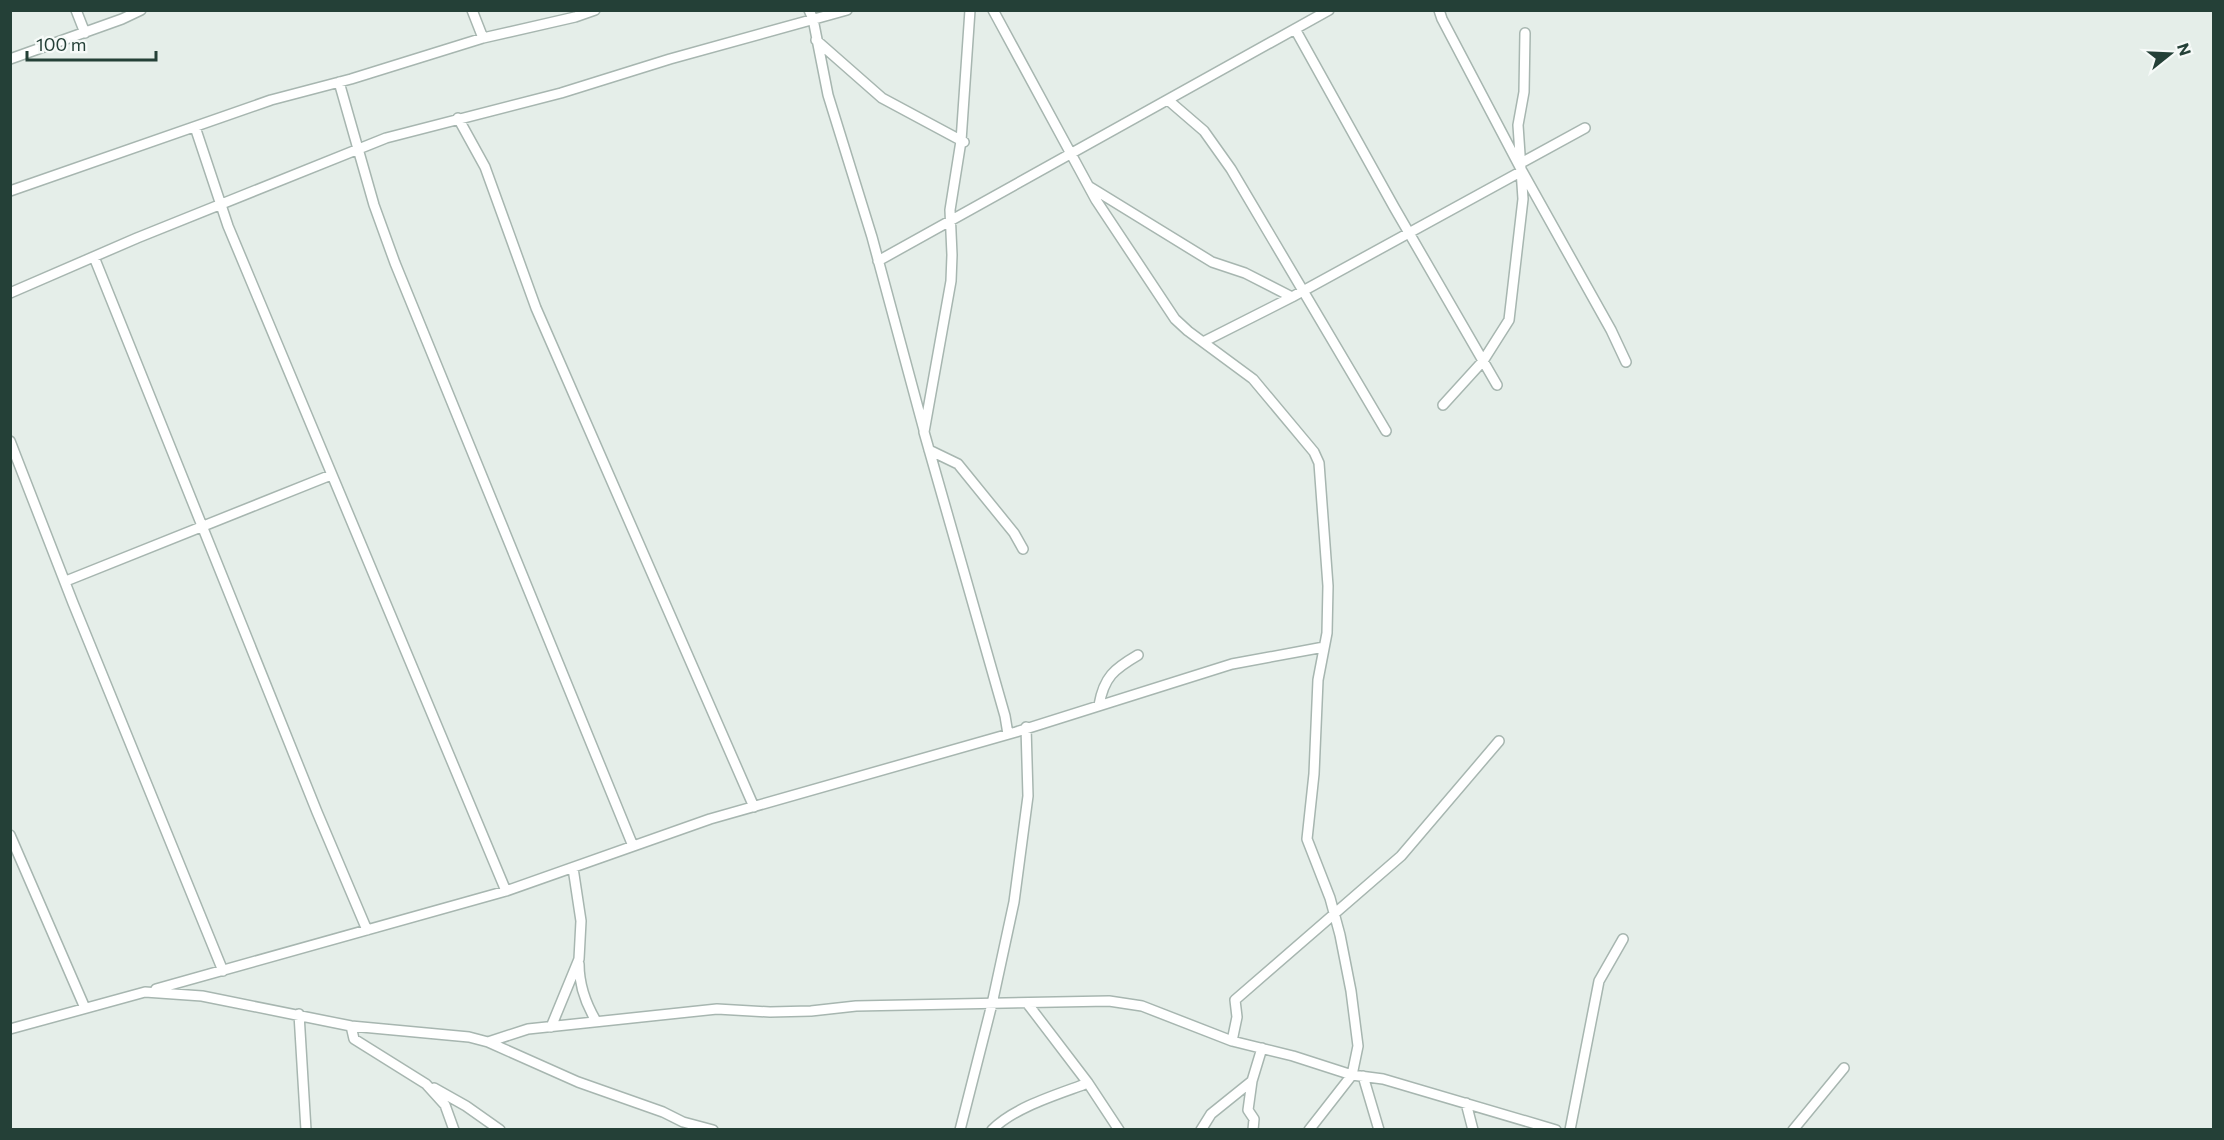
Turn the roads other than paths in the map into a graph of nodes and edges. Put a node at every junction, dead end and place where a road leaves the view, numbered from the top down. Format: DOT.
graph roads {
  1 [pos="76,10"];
  2 [pos="141,10"];
  3 [pos="472,10"];
  4 [pos="595,10"];
  5 [pos="847,10"];
  6 [pos="970,10"];
  7 [pos="993,10"];
  8 [pos="1329,10"];
  9 [pos="1439,10"];
  10 [pos="811,15"];
  11 [pos="1295,29"];
  12 [pos="85,33"];
  13 [pos="1525,33"];
  14 [pos="483,38"];
  15 [pos="816,40"];
  16 [pos="10,59"];
  17 [pos="339,82"];
  18 [pos="1168,100"];
  19 [pos="458,118"];
  20 [pos="195,127"];
  21 [pos="1585,128"];
  22 [pos="964,142"];
  23 [pos="357,150"];
  24 [pos="1072,154"];
  25 [pos="1522,167"];
  26 [pos="1089,186"];
  27 [pos="10,190"];
  28 [pos="222,205"];
  29 [pos="950,220"];
  30 [pos="1408,232"];
  31 [pos="94,256"];
  32 [pos="878,261"];
  33 [pos="1303,291"];
  34 [pos="10,293"];
  35 [pos="1292,297"];
  36 [pos="1203,342"];
  37 [pos="1483,361"];
  38 [pos="1626,362"];
  39 [pos="1497,385"];
  40 [pos="1443,405"];
  41 [pos="1386,431"];
  42 [pos="924,432"];
  43 [pos="10,441"];
  44 [pos="929,450"];
  45 [pos="331,475"];
  46 [pos="204,528"];
  47 [pos="1023,549"];
  48 [pos="66,581"];
  49 [pos="1324,647"];
  50 [pos="1138,655"];
  51 [pos="1099,705"];
  52 [pos="1026,727"];
  53 [pos="1008,734"];
  54 [pos="1499,741"];
  55 [pos="754,807"];
  56 [pos="10,835"];
  57 [pos="633,846"];
  58 [pos="573,867"];
  59 [pos="506,891"];
  60 [pos="1334,914"];
  61 [pos="367,930"];
  62 [pos="1623,939"];
  63 [pos="579,959"];
  64 [pos="223,971"];
  65 [pos="145,992"];
  66 [pos="1027,1003"];
  67 [pos="992,1004"];
  68 [pos="85,1008"];
  69 [pos="299,1014"];
  70 [pos="596,1021"];
  71 [pos="351,1026"];
  72 [pos="550,1027"];
  73 [pos="10,1029"];
  74 [pos="1232,1041"];
  75 [pos="488,1042"];
  76 [pos="1262,1048"];
  77 [pos="1844,1068"];
  78 [pos="1352,1074"];
  79 [pos="1363,1076"];
  80 [pos="1252,1081"];
  81 [pos="1088,1083"];
  82 [pos="426,1084"];
  83 [pos="1466,1103"];
  84 [pos="306,1130"];
  85 [pos="454,1130"];
  86 [pos="500,1130"];
  87 [pos="713,1130"];
  88 [pos="960,1130"];
  89 [pos="992,1130"];
  90 [pos="1119,1130"];
  91 [pos="1201,1130"];
  92 [pos="1253,1130"];
  93 [pos="1309,1130"];
  94 [pos="1379,1130"];
  95 [pos="1473,1130"];
  96 [pos="1556,1130"];
  97 [pos="1570,1130"];
  98 [pos="1794,1130"];
  1 -- 12 [label="street"];
  2 -- 12 [label="street"];
  3 -- 14 [label="street"];
  4 -- 14 [label="street"];
  5 -- 10 [label="street"];
  6 -- 22 [label="street"];
  7 -- 24 [label="street"];
  8 -- 11 [label="street"];
  9 -- 25 [label="street"];
  10 -- 15 [label="street"];
  10 -- 19 [label="street"];
  11 -- 18 [label="street"];
  11 -- 30 [label="street"];
  12 -- 16 [label="street"];
  13 -- 25 [label="street"];
  14 -- 17 [label="street"];
  15 -- 22 [label="street"];
  15 -- 32 [label="street"];
  17 -- 20 [label="street"];
  17 -- 23 [label="street"];
  18 -- 24 [label="street"];
  18 -- 33 [label="street"];
  19 -- 23 [label="street"];
  19 -- 55 [label="street"];
  20 -- 27 [label="street"];
  20 -- 28 [label="street"];
  21 -- 25 [label="street"];
  22 -- 29 [label="street"];
  23 -- 28 [label="street"];
  23 -- 57 [label="street"];
  24 -- 26 [label="street"];
  24 -- 29 [label="street"];
  25 -- 30 [label="street"];
  25 -- 37 [label="street"];
  25 -- 38 [label="street"];
  26 -- 35 [label="street"];
  26 -- 36 [label="street"];
  28 -- 31 [label="street"];
  28 -- 45 [label="street"];
  29 -- 32 [label="street"];
  29 -- 42 [label="street"];
  30 -- 33 [label="street"];
  30 -- 37 [label="street"];
  31 -- 34 [label="street"];
  31 -- 46 [label="street"];
  32 -- 42 [label="street"];
  33 -- 35 [label="street"];
  33 -- 41 [label="street"];
  35 -- 36 [label="street"];
  36 -- 49 [label="street"];
  37 -- 39 [label="street"];
  37 -- 40 [label="street"];
  42 -- 44 [label="street"];
  43 -- 48 [label="street"];
  44 -- 47 [label="street"];
  44 -- 53 [label="street"];
  45 -- 46 [label="street"];
  45 -- 59 [label="street"];
  46 -- 48 [label="street"];
  46 -- 61 [label="street"];
  48 -- 64 [label="street"];
  49 -- 51 [label="street"];
  49 -- 60 [label="street"];
  50 -- 51 [label="street"];
  51 -- 52 [label="street"];
  52 -- 53 [label="street"];
  52 -- 67 [label="street"];
  53 -- 55 [label="street"];
  54 -- 60 [label="street"];
  55 -- 57 [label="street"];
  56 -- 68 [label="street"];
  57 -- 58 [label="street"];
  58 -- 59 [label="street"];
  58 -- 63 [label="street"];
  59 -- 61 [label="street"];
  60 -- 74 [label="street"];
  60 -- 78 [label="street"];
  61 -- 64 [label="street"];
  62 -- 97 [label="street"];
  63 -- 70 [label="street"];
  63 -- 72 [label="street"];
  64 -- 65 [label="street"];
  65 -- 68 [label="street"];
  65 -- 69 [label="street"];
  66 -- 67 [label="street"];
  66 -- 74 [label="street"];
  66 -- 81 [label="street"];
  67 -- 70 [label="street"];
  67 -- 88 [label="street"];
  68 -- 73 [label="street"];
  69 -- 71 [label="street"];
  69 -- 84 [label="street"];
  70 -- 72 [label="street"];
  71 -- 75 [label="street"];
  71 -- 82 [label="street"];
  72 -- 75 [label="street"];
  74 -- 76 [label="street"];
  75 -- 87 [label="street"];
  76 -- 78 [label="street"];
  76 -- 80 [label="street"];
  77 -- 98 [label="street"];
  78 -- 79 [label="street"];
  78 -- 93 [label="street"];
  79 -- 83 [label="street"];
  79 -- 94 [label="street"];
  80 -- 91 [label="street"];
  80 -- 92 [label="street"];
  81 -- 89 [label="street"];
  81 -- 90 [label="street"];
  82 -- 85 [label="street"];
  82 -- 86 [label="street"];
  83 -- 95 [label="street"];
  83 -- 96 [label="street"];
}
